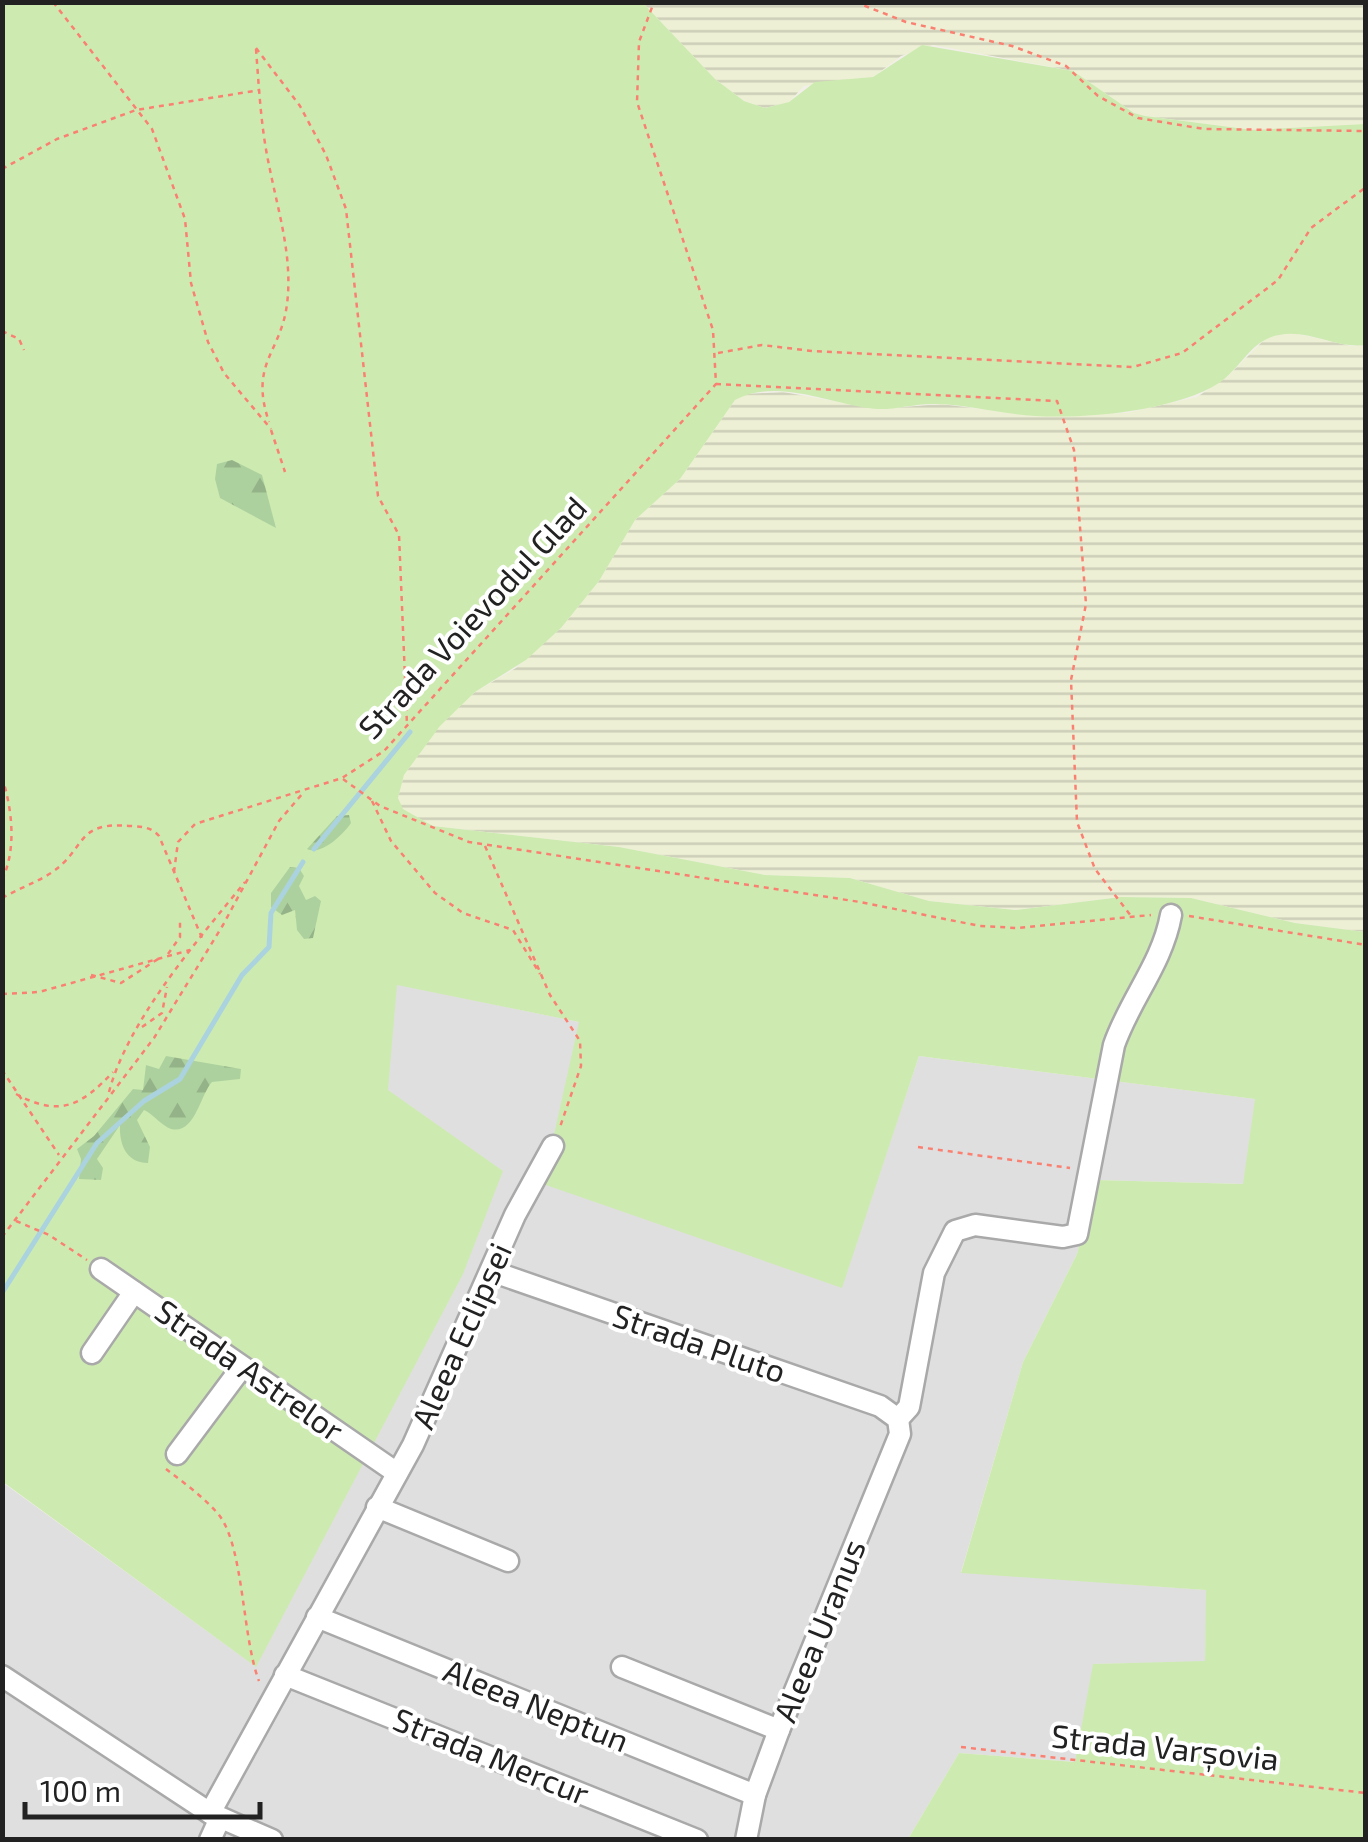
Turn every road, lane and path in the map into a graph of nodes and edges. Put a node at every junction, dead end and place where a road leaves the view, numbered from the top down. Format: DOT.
graph roads {
  1 [pos="53,2"];
  2 [pos="654,2"];
  3 [pos="855,2"];
  4 [pos="260,90"];
  5 [pos="136,110"];
  6 [pos="1366,130"];
  7 [pos="2,169"];
  8 [pos="1366,187"];
  9 [pos="2,330"];
  10 [pos="24,350"];
  11 [pos="716,354"];
  12 [pos="716,384"];
  13 [pos="271,430"];
  14 [pos="285,472"];
  15 [pos="407,726"];
  16 [pos="2,777"];
  17 [pos="342,778"];
  18 [pos="304,792"];
  19 [pos="372,802"];
  20 [pos="484,844"];
  21 [pos="174,872"];
  22 [pos="249,877"];
  23 [pos="2,880"];
  24 [pos="2,898"];
  25 [pos="1171,915"];
  26 [pos="1132,917"];
  27 [pos="180,920"];
  28 [pos="202,938"];
  29 [pos="1366,945"];
  30 [pos="194,949"];
  31 [pos="161,958"];
  32 [pos="90,974"];
  33 [pos="544,979"];
  34 [pos="167,985"];
  35 [pos="2,994"];
  36 [pos="138,1029"];
  37 [pos="2,1070"];
  38 [pos="114,1071"];
  39 [pos="16,1094"];
  40 [pos="108,1094"];
  41 [pos="553,1146"];
  42 [pos="918,1147"];
  43 [pos="60,1156"];
  44 [pos="1088,1170"];
  45 [pos="16,1222"];
  46 [pos="2,1237"];
  47 [pos="101,1269"];
  48 [pos="491,1272"];
  49 [pos="134,1292"];
  50 [pos="92,1353"];
  51 [pos="242,1366"];
  52 [pos="899,1422"];
  53 [pos="171,1461"];
  54 [pos="397,1473"];
  55 [pos="378,1508"];
  56 [pos="508,1561"];
  57 [pos="317,1616"];
  58 [pos="622,1667"];
  59 [pos="284,1674"];
  60 [pos="2,1676"];
  61 [pos="271,1700"];
  62 [pos="779,1730"];
  63 [pos="960,1747"];
  64 [pos="1366,1793"];
  65 [pos="755,1794"];
  66 [pos="215,1816"];
  67 [pos="210,1840"];
  68 [pos="272,1840"];
  69 [pos="697,1840"];
  70 [pos="746,1840"];
  1 -- 5 [label="path"];
  2 -- 11 [label="path"];
  3 -- 6 [label="path"];
  4 -- 5 [label="path"];
  4 -- 13 [label="path"];
  4 -- 15 [label="path"];
  5 -- 7 [label="path"];
  5 -- 13 [label="path"];
  8 -- 11 [label="path"];
  9 -- 10 [label="path"];
  11 -- 12 [label="path"];
  12 -- 15 [label="path, Strada Voievodul Glad"];
  12 -- 26 [label="path"];
  13 -- 14 [label="path"];
  15 -- 17 [label="path, Strada Voievodul Glad"];
  16 -- 23 [label="path"];
  17 -- 18 [label="path, Strada Voievodul Glad"];
  17 -- 19 [label="path"];
  18 -- 21 [label="path, Strada Voievodul Glad"];
  18 -- 22 [label="path"];
  19 -- 20 [label="path"];
  19 -- 33 [label="path"];
  20 -- 26 [label="path"];
  20 -- 33 [label="path"];
  21 -- 24 [label="path"];
  21 -- 28 [label="path"];
  22 -- 28 [label="path"];
  22 -- 40 [label="path"];
  25 -- 26 [label="path"];
  25 -- 29 [label="path"];
  25 -- 44 [label="street"];
  27 -- 31 [label="path"];
  28 -- 30 [label="path"];
  30 -- 31 [label="path"];
  30 -- 34 [label="path"];
  31 -- 32 [label="path"];
  31 -- 32 [label="path"];
  32 -- 35 [label="path"];
  33 -- 41 [label="path"];
  34 -- 36 [label="path"];
  34 -- 36 [label="path"];
  36 -- 38 [label="path"];
  37 -- 39 [label="path"];
  38 -- 39 [label="path"];
  38 -- 40 [label="path"];
  39 -- 43 [label="path"];
  40 -- 43 [label="path"];
  41 -- 48 [label="street, Aleea Eclipsei"];
  42 -- 44 [label="path"];
  43 -- 45 [label="path"];
  44 -- 52 [label="street, Aleea Uranus"];
  45 -- 46 [label="path"];
  45 -- 47 [label="path"];
  47 -- 49 [label="street, Strada Astrelor"];
  48 -- 52 [label="street, Strada Pluto"];
  48 -- 54 [label="street, Aleea Eclipsei"];
  49 -- 50 [label="street"];
  49 -- 51 [label="street, Strada Astrelor"];
  51 -- 53 [label="street"];
  51 -- 54 [label="street, Strada Astrelor"];
  52 -- 62 [label="street, Aleea Uranus"];
  53 -- 61 [label="path"];
  54 -- 55 [label="street, Aleea Eclipsei"];
  55 -- 56 [label="street"];
  55 -- 57 [label="street, Aleea Eclipsei"];
  57 -- 59 [label="street, Aleea Eclipsei"];
  57 -- 65 [label="street, Aleea Neptun"];
  58 -- 62 [label="street"];
  59 -- 61 [label="street, Aleea Eclipsei"];
  59 -- 69 [label="street, Strada Mercur"];
  60 -- 66 [label="street"];
  61 -- 66 [label="street, Aleea Eclipsei"];
  62 -- 65 [label="street, Aleea Uranus"];
  63 -- 64 [label="path, Strada Varșovia"];
  65 -- 70 [label="street, Aleea Uranus"];
  66 -- 67 [label="street, Aleea Eclipsei"];
  66 -- 68 [label="street"];
}
